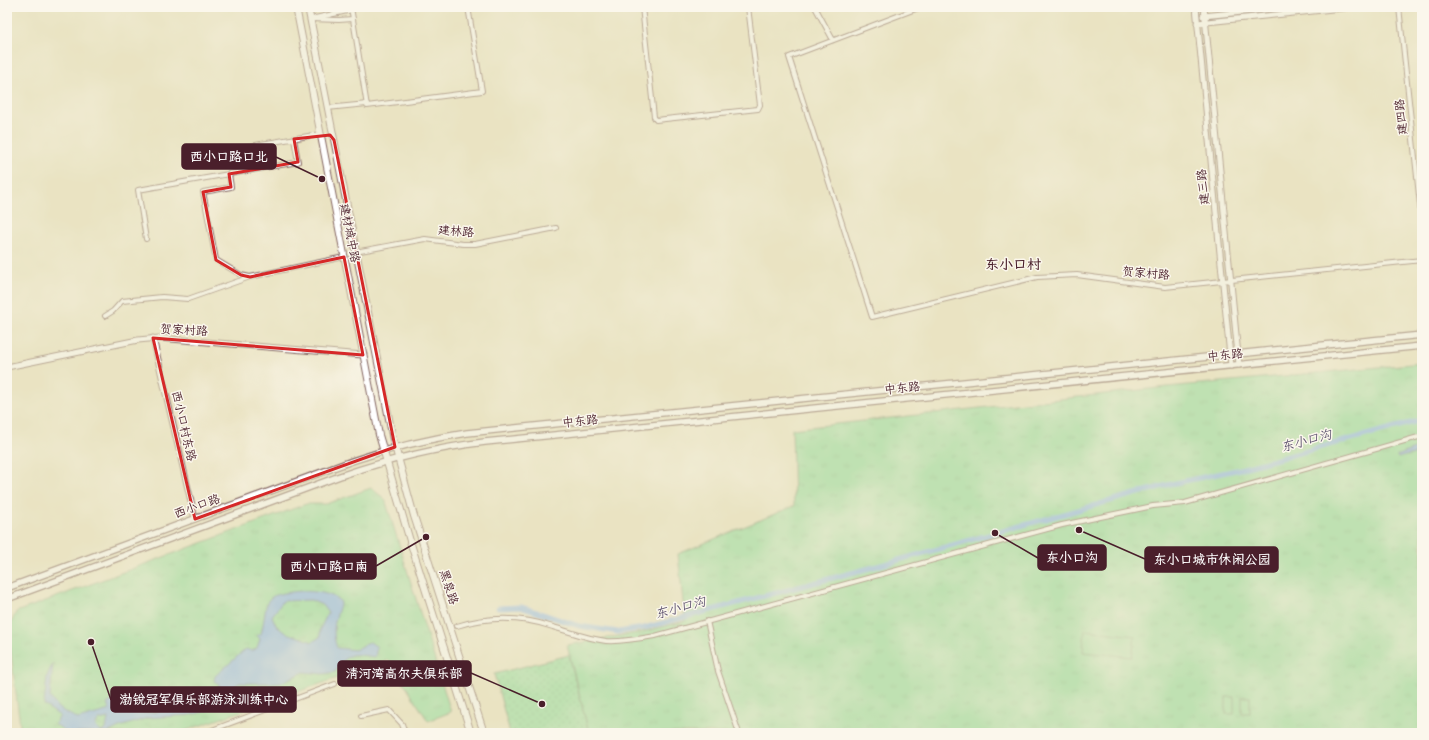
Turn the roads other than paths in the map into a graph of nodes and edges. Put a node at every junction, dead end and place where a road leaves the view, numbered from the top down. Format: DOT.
graph roads {
  1 [pos="296,7"];
  2 [pos="308,7"];
  3 [pos="468,7"];
  4 [pos="642,7"];
  5 [pos="748,7"];
  6 [pos="815,7"];
  7 [pos="921,7"];
  8 [pos="1196,7"];
  9 [pos="1204,7"];
  10 [pos="1293,7"];
  11 [pos="1352,7"];
  12 [pos="1399,7"];
  13 [pos="352,9"];
  14 [pos="1205,16"];
  15 [pos="1197,17"];
  16 [pos="310,19"];
  17 [pos="353,19"];
  18 [pos="1205,22"];
  19 [pos="1197,23"];
  20 [pos="833,40"];
  21 [pos="366,104"];
  22 [pos="328,108"];
  23 [pos="330,120"];
  24 [pos="318,122"];
  25 [pos="320,134"];
  26 [pos="294,139"];
  27 [pos="334,140"];
  28 [pos="322,141"];
  29 [pos="232,149"];
  30 [pos="229,174"];
  31 [pos="1422,224"];
  32 [pos="556,228"];
  33 [pos="146,239"];
  34 [pos="355,252"];
  35 [pos="344,257"];
  36 [pos="1422,260"];
  37 [pos="250,277"];
  38 [pos="1230,280"];
  39 [pos="1222,281"];
  40 [pos="105,316"];
  41 [pos="1422,335"];
  42 [pos="153,338"];
  43 [pos="1422,346"];
  44 [pos="363,354"];
  45 [pos="1238,354"];
  46 [pos="1230,355"];
  47 [pos="1239,365"];
  48 [pos="1231,366"];
  49 [pos="7,367"];
  50 [pos="1422,436"];
  51 [pos="395,447"];
  52 [pos="383,450"];
  53 [pos="398,458"];
  54 [pos="386,461"];
  55 [pos="195,519"];
  56 [pos="7,588"];
  57 [pos="7,599"];
  58 [pos="707,621"];
  59 [pos="457,626"];
  60 [pos="335,684"];
  61 [pos="361,716"];
  62 [pos="204,733"];
  63 [pos="405,733"];
  64 [pos="472,733"];
  65 [pos="484,733"];
  66 [pos="739,733"];
  1 -- 24 [label="main road, 建材城中路"];
  2 -- 16 [label="main road, 建材城中路"];
  3 -- 21 [label="street"];
  4 -- 5 [label="street"];
  6 -- 20 [label="street"];
  7 -- 20 [label="street"];
  8 -- 15 [label="street, 建三路"];
  9 -- 14 [label="street, 建三路"];
  10 -- 14 [label="street"];
  11 -- 18 [label="street"];
  12 -- 31 [label="street, 建四路"];
  13 -- 16 [label="street"];
  13 -- 17 [label="street"];
  14 -- 15 [label="street"];
  14 -- 18 [label="street, 建三路"];
  15 -- 19 [label="street, 建三路"];
  16 -- 17 [label="street"];
  16 -- 22 [label="main road, 建材城中路"];
  17 -- 21 [label="street"];
  18 -- 19 [label="street"];
  18 -- 38 [label="street, 建三路"];
  19 -- 39 [label="street, 建三路"];
  20 -- 39 [label="street, 贺家村路"];
  21 -- 22 [label="street"];
  22 -- 23 [label="main road, 建材城中路"];
  23 -- 24 [label="main road"];
  23 -- 27 [label="main road, 建材城中路"];
  24 -- 25 [label="main road, 建材城中路"];
  25 -- 26 [label="street"];
  25 -- 28 [label="main road, 建材城中路"];
  26 -- 29 [label="street"];
  26 -- 30 [label="street"];
  27 -- 28 [label="main road"];
  27 -- 34 [label="main road, 建材城中路"];
  28 -- 35 [label="main road, 建材城中路"];
  30 -- 33 [label="street"];
  30 -- 37 [label="street"];
  32 -- 34 [label="street, 建林路"];
  34 -- 51 [label="main road, 建材城中路"];
  35 -- 37 [label="street"];
  35 -- 44 [label="main road, 建材城中路"];
  36 -- 38 [label="street, 贺家村路"];
  37 -- 40 [label="street"];
  38 -- 39 [label="street, 贺家村路"];
  38 -- 45 [label="street, 建三路"];
  39 -- 46 [label="street, 建三路"];
  41 -- 45 [label="main road, 中东路"];
  42 -- 44 [label="street, 贺家村路"];
  42 -- 49 [label="street, 贺家村路"];
  42 -- 55 [label="street, 西小口村东路"];
  43 -- 47 [label="main road, 中东路"];
  44 -- 52 [label="main road, 建材城中路"];
  45 -- 46 [label="main road, 中东路"];
  45 -- 47 [label="street, 建三路"];
  46 -- 48 [label="street, 建三路"];
  46 -- 51 [label="main road, 中东路"];
  47 -- 48 [label="main road, 中东路"];
  48 -- 53 [label="main road, 中东路"];
  50 -- 58 [label="street"];
  51 -- 52 [label="main road, 西小口路"];
  51 -- 53 [label="main road, 黑泉路"];
  52 -- 54 [label="main road, 建材城中路"];
  52 -- 55 [label="main road, 西小口路"];
  53 -- 54 [label="main road, 中东路"];
  53 -- 65 [label="main road, 黑泉路"];
  54 -- 57 [label="main road, 西小口路"];
  54 -- 64 [label="main road, 黑泉路"];
  55 -- 56 [label="main road, 西小口路"];
  58 -- 59 [label="street"];
  58 -- 66 [label="street"];
  60 -- 62 [label="street"];
  61 -- 63 [label="street"];
}
